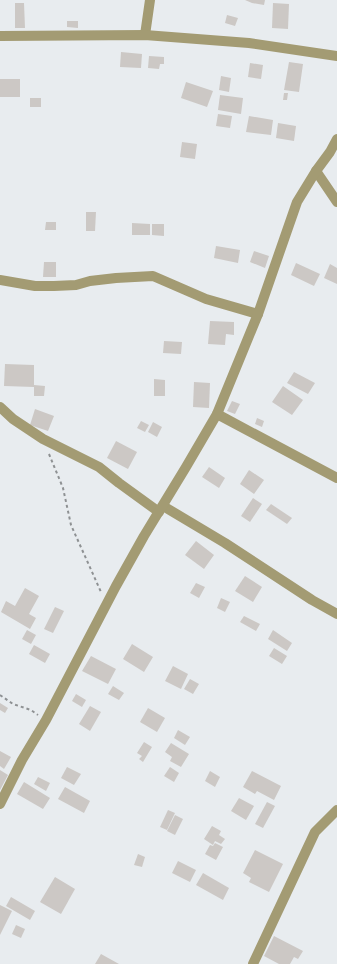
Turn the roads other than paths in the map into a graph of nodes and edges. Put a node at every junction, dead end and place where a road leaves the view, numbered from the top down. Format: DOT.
graph roads {
  1 [pos="150,0"];
  2 [pos="145,35"];
  3 [pos="0,36"];
  4 [pos="337,56"];
  5 [pos="337,139"];
  6 [pos="316,171"];
  7 [pos="337,202"];
  8 [pos="0,280"];
  9 [pos="258,314"];
  10 [pos="0,407"];
  11 [pos="217,414"];
  12 [pos="337,478"];
  13 [pos="161,509"];
  14 [pos="337,614"];
  15 [pos="0,804"];
  16 [pos="337,810"];
  17 [pos="253,964"];
  1 -- 2 [label="street"];
  2 -- 3 [label="street"];
  2 -- 4 [label="street"];
  5 -- 6 [label="street"];
  6 -- 7 [label="street"];
  6 -- 9 [label="street"];
  8 -- 9 [label="street"];
  9 -- 11 [label="street"];
  10 -- 13 [label="street"];
  11 -- 12 [label="street"];
  11 -- 13 [label="street"];
  13 -- 14 [label="street"];
  13 -- 15 [label="street"];
  16 -- 17 [label="street"];
}
